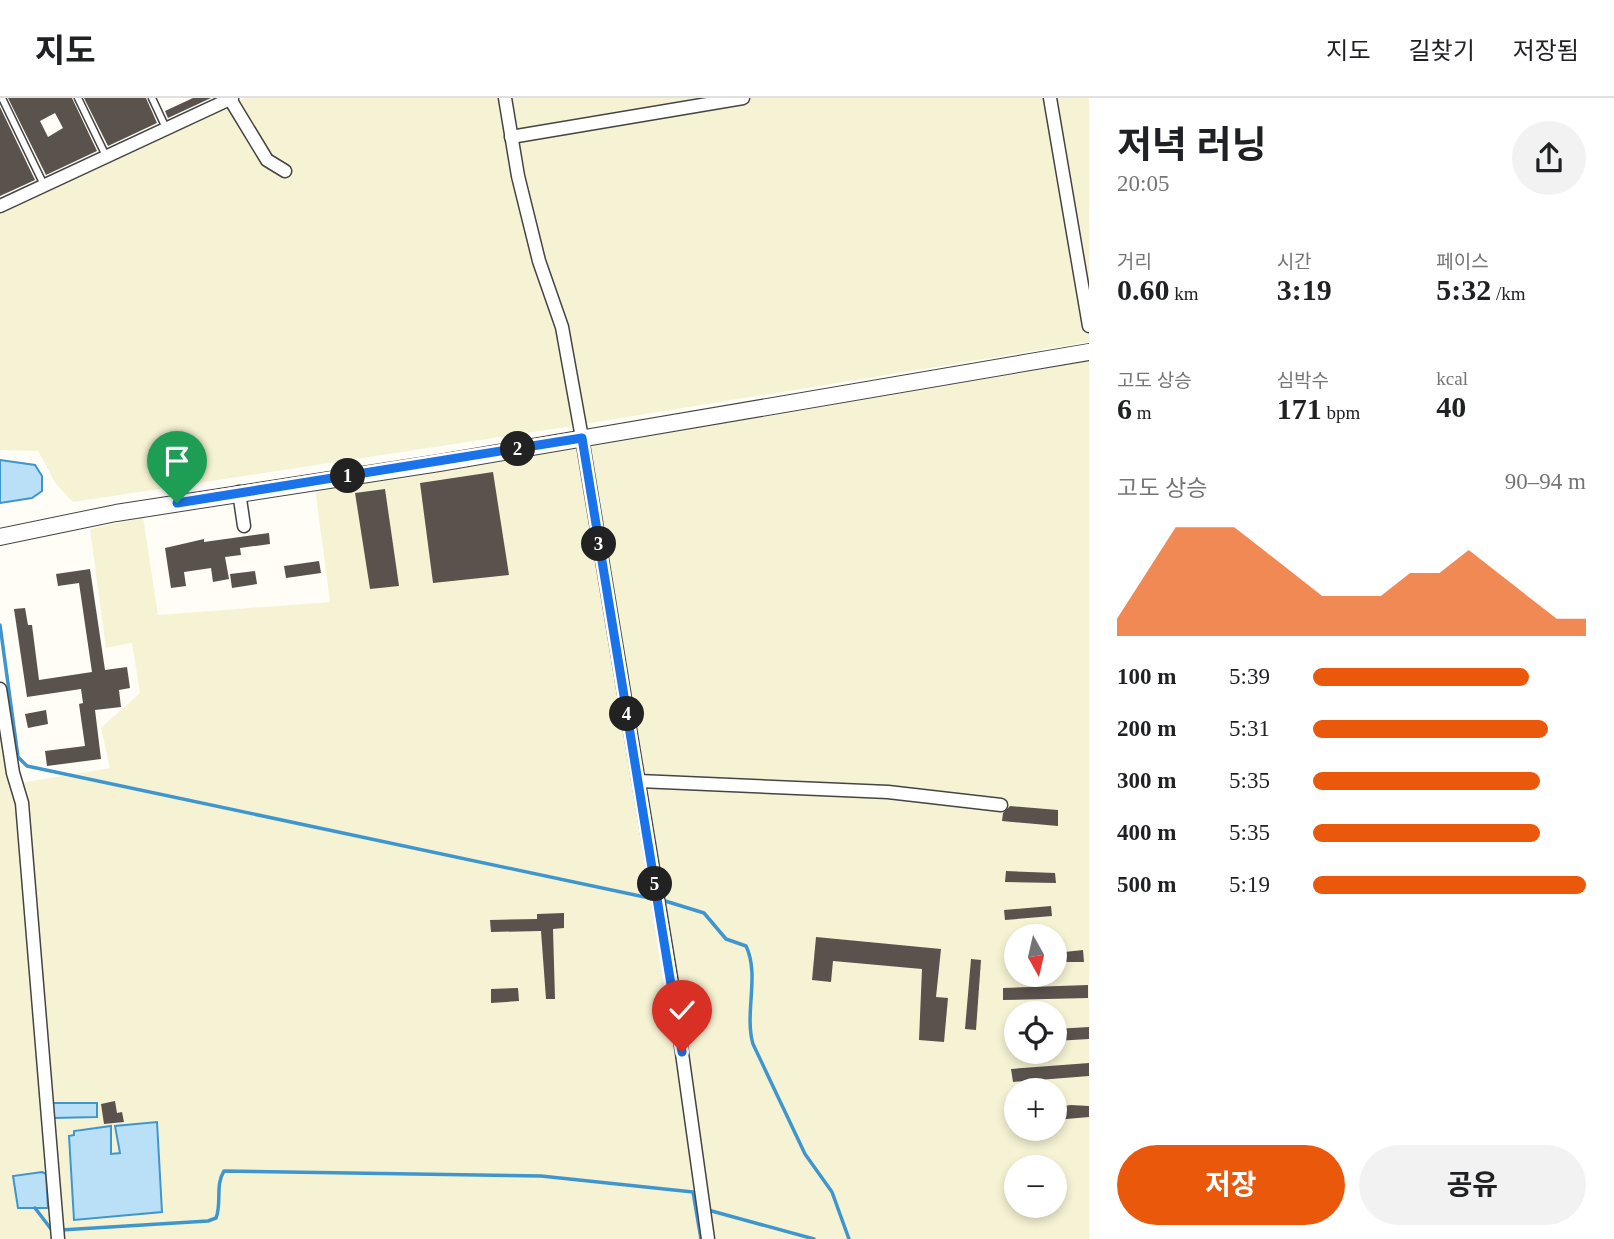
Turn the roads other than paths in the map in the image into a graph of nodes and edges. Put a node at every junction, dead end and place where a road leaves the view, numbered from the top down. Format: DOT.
graph roads {
  1 [pos="2,98"];
  2 [pos="78,98"];
  3 [pos="152,98"];
  4 [pos="231,98"];
  5 [pos="505,98"];
  6 [pos="743,98"];
  7 [pos="1050,98"];
  8 [pos="166,128"];
  9 [pos="511,137"];
  10 [pos="106,156"];
  11 [pos="285,171"];
  12 [pos="44,185"];
  13 [pos="0,206"];
  14 [pos="1089,326"];
  15 [pos="1089,352"];
  16 [pos="582,438"];
  17 [pos="239,492"];
  18 [pos="244,526"];
  19 [pos="0,537"];
  20 [pos="0,688"];
  21 [pos="639,780"];
  22 [pos="1000,805"];
  23 [pos="58,1239"];
  24 [pos="708,1239"];
  1 -- 12 [label="lane"];
  2 -- 10 [label="lane"];
  3 -- 8 [label="lane"];
  4 -- 8 [label="street"];
  4 -- 11 [label="street"];
  5 -- 9 [label="street"];
  6 -- 9 [label="street"];
  7 -- 14 [label="street"];
  8 -- 10 [label="street"];
  9 -- 16 [label="street"];
  10 -- 12 [label="street"];
  12 -- 13 [label="street"];
  15 -- 16 [label="street"];
  16 -- 17 [label="street"];
  16 -- 21 [label="street"];
  17 -- 18 [label="street"];
  17 -- 19 [label="street"];
  20 -- 23 [label="street"];
  21 -- 22 [label="street"];
  21 -- 24 [label="street"];
}
